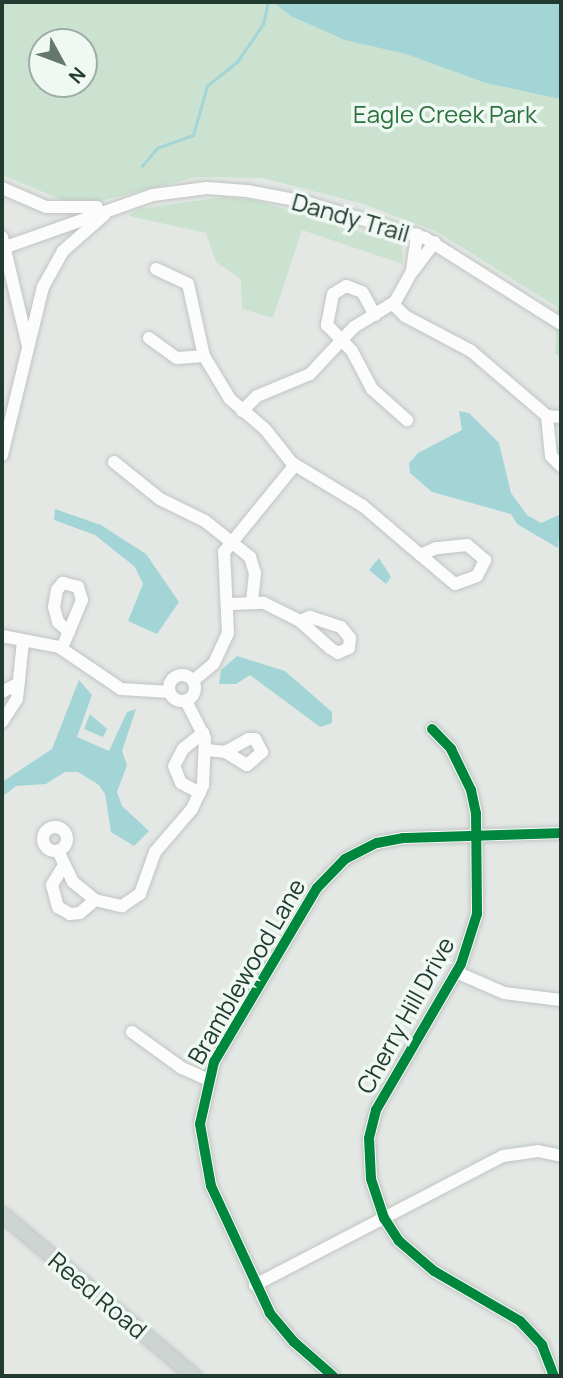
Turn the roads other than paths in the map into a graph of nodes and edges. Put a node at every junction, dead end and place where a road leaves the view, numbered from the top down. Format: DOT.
graph roads {
  1 [pos="2,188"];
  2 [pos="118,205"];
  3 [pos="416,234"];
  4 [pos="4,242"];
  5 [pos="435,242"];
  6 [pos="156,269"];
  7 [pos="412,271"];
  8 [pos="393,304"];
  9 [pos="375,315"];
  10 [pos="561,324"];
  11 [pos="149,338"];
  12 [pos="339,340"];
  13 [pos="28,346"];
  14 [pos="204,356"];
  15 [pos="242,411"];
  16 [pos="547,416"];
  17 [pos="561,417"];
  18 [pos="407,420"];
  19 [pos="2,455"];
  20 [pos="114,462"];
  21 [pos="295,466"];
  22 [pos="561,466"];
  23 [pos="232,542"];
  24 [pos="420,555"];
  25 [pos="251,602"];
  26 [pos="230,604"];
  27 [pos="300,621"];
  28 [pos="69,632"];
  29 [pos="2,636"];
  30 [pos="23,641"];
  31 [pos="62,648"];
  32 [pos="194,680"];
  33 [pos="19,683"];
  34 [pos="2,692"];
  35 [pos="170,692"];
  36 [pos="186,701"];
  37 [pos="2,722"];
  38 [pos="432,729"];
  39 [pos="203,733"];
  40 [pos="206,750"];
  41 [pos="225,752"];
  42 [pos="200,793"];
  43 [pos="561,833"];
  44 [pos="477,836"];
  45 [pos="58,850"];
  46 [pos="64,865"];
  47 [pos="95,900"];
  48 [pos="456,972"];
  49 [pos="561,1000"];
  50 [pos="132,1032"];
  51 [pos="207,1079"];
  52 [pos="561,1156"];
  53 [pos="2,1214"];
  54 [pos="384,1218"];
  55 [pos="255,1285"];
  56 [pos="194,1376"];
  57 [pos="333,1376"];
  58 [pos="554,1376"];
  1 -- 2 [label="street"];
  2 -- 3 [label="street, Dandy Trail"];
  2 -- 4 [label="street"];
  2 -- 13 [label="street"];
  3 -- 5 [label="street, Dandy Trail"];
  3 -- 7 [label="street"];
  4 -- 13 [label="street"];
  5 -- 7 [label="street"];
  5 -- 10 [label="street, Dandy Trail"];
  6 -- 14 [label="street"];
  7 -- 8 [label="street"];
  8 -- 9 [label="street"];
  8 -- 16 [label="street"];
  9 -- 12 [label="street"];
  9 -- 12 [label="street"];
  11 -- 14 [label="street"];
  12 -- 15 [label="street"];
  12 -- 18 [label="street"];
  13 -- 19 [label="street"];
  14 -- 15 [label="street"];
  15 -- 21 [label="street"];
  16 -- 17 [label="street"];
  16 -- 22 [label="street"];
  20 -- 23 [label="street"];
  21 -- 23 [label="street"];
  21 -- 24 [label="street"];
  23 -- 25 [label="street"];
  23 -- 26 [label="street"];
  24 -- 24 [label="street"];
  25 -- 26 [label="street"];
  25 -- 27 [label="street"];
  26 -- 32 [label="street"];
  28 -- 28 [label="street"];
  28 -- 31 [label="street"];
  29 -- 30 [label="street"];
  30 -- 31 [label="street"];
  30 -- 33 [label="street"];
  31 -- 35 [label="street"];
  32 -- 35 [label="street"];
  32 -- 36 [label="street"];
  33 -- 34 [label="street"];
  33 -- 37 [label="street"];
  35 -- 36 [label="street"];
  36 -- 39 [label="street"];
  38 -- 44 [label="street, Cherry Hill Drive"];
  39 -- 40 [label="street"];
  39 -- 42 [label="street"];
  40 -- 41 [label="street"];
  40 -- 42 [label="street"];
  42 -- 47 [label="street"];
  43 -- 44 [label="street, Bramblewood Lane"];
  44 -- 48 [label="street, Cherry Hill Drive"];
  44 -- 51 [label="street, Bramblewood Lane"];
  45 -- 46 [label="street"];
  46 -- 47 [label="street"];
  46 -- 47 [label="street"];
  48 -- 49 [label="street"];
  48 -- 54 [label="street, Cherry Hill Drive"];
  50 -- 51 [label="street"];
  51 -- 55 [label="street, Bramblewood Lane"];
  52 -- 54 [label="street"];
  53 -- 56 [label="main road, Reed Road"];
  54 -- 55 [label="street"];
  54 -- 58 [label="street, Cherry Hill Drive"];
  55 -- 57 [label="street, Bramblewood Lane"];
}
